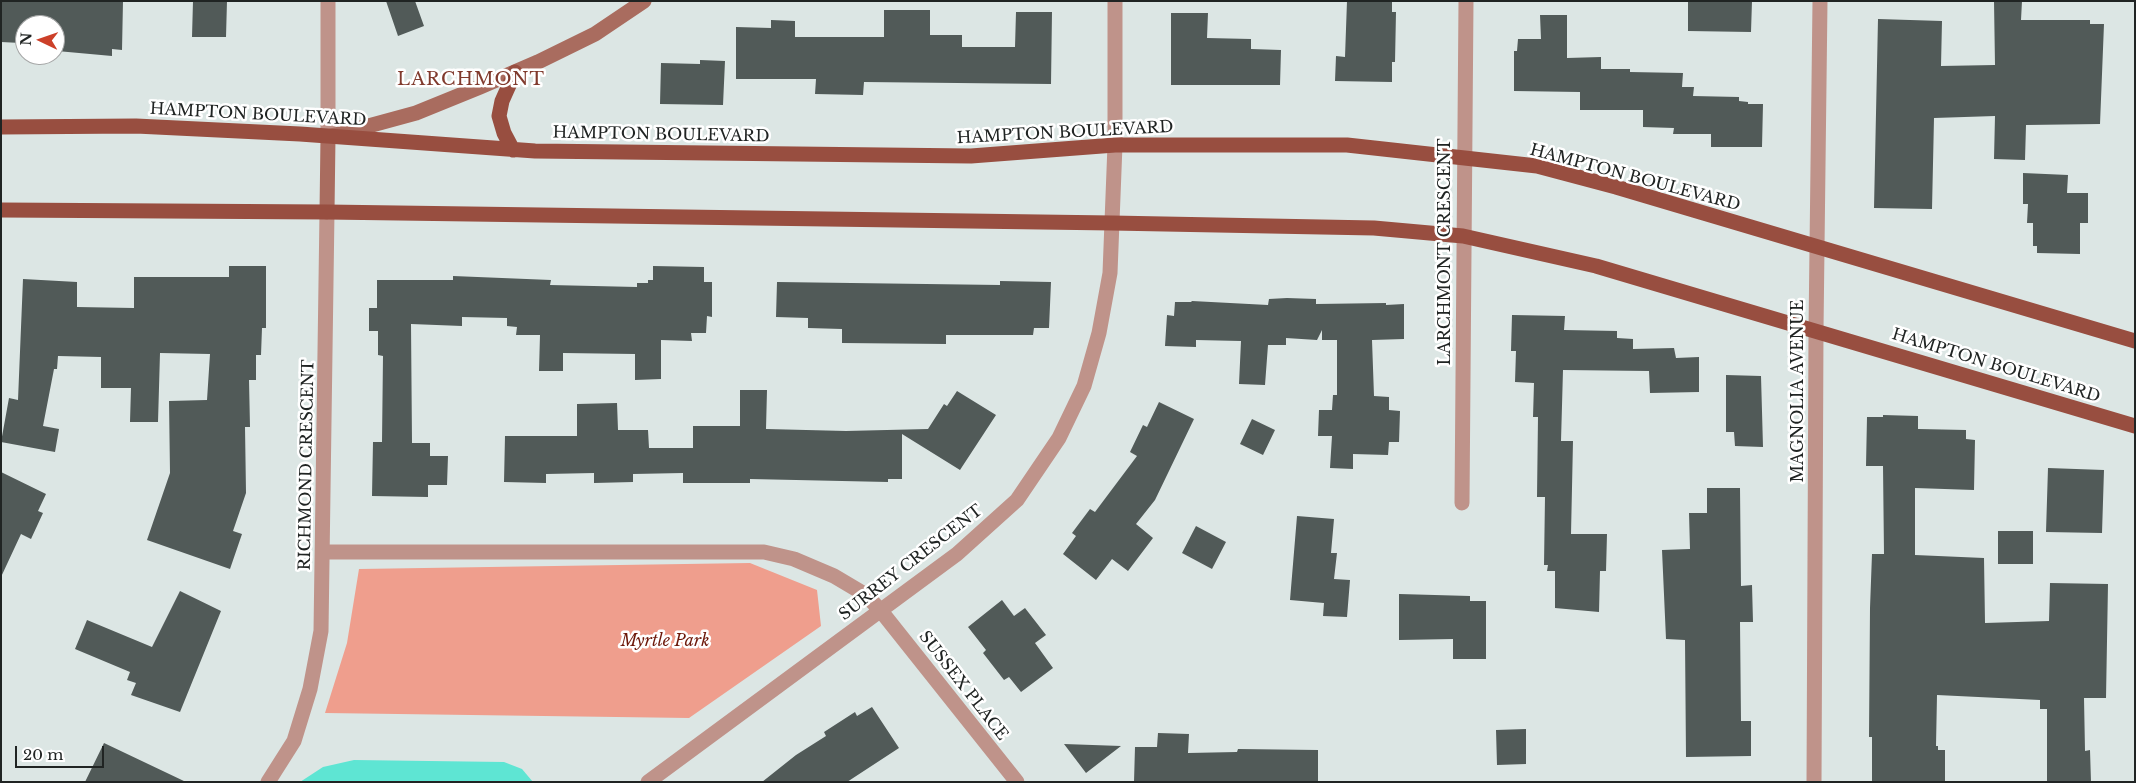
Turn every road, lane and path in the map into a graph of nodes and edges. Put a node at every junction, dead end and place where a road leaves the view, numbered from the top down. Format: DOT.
graph roads {
  1 [pos="328,1"];
  2 [pos="644,1"];
  3 [pos="1115,1"];
  4 [pos="1466,1"];
  5 [pos="1820,1"];
  6 [pos="515,72"];
  7 [pos="1,127"];
  8 [pos="328,137"];
  9 [pos="1115,145"];
  10 [pos="514,150"];
  11 [pos="1463,157"];
  12 [pos="1,210"];
  13 [pos="327,212"];
  14 [pos="1112,222"];
  15 [pos="1463,236"];
  16 [pos="1817,247"];
  17 [pos="1816,330"];
  18 [pos="2135,341"];
  19 [pos="2135,426"];
  20 [pos="1462,504"];
  21 [pos="324,552"];
  22 [pos="881,611"];
  23 [pos="268,782"];
  24 [pos="648,782"];
  25 [pos="1017,782"];
  26 [pos="1814,782"];
  1 -- 8 [label="street"];
  2 -- 6 [label="main road"];
  3 -- 9 [label="street, SURREY CRESCENT"];
  4 -- 11 [label="street, LARCHMONT CRESCENT"];
  5 -- 16 [label="street, MAGNOLIA AVENUE"];
  6 -- 8 [label="main road"];
  6 -- 10 [label="main road"];
  7 -- 8 [label="main road, HAMPTON BOULEVARD"];
  8 -- 10 [label="main road, HAMPTON BOULEVARD"];
  8 -- 13 [label="main road, RICHMOND CRESCENT"];
  9 -- 10 [label="main road, HAMPTON BOULEVARD"];
  9 -- 11 [label="main road, HAMPTON BOULEVARD"];
  9 -- 14 [label="street, SURREY CRESCENT"];
  11 -- 15 [label="street, LARCHMONT CRESCENT"];
  11 -- 16 [label="main road, HAMPTON BOULEVARD"];
  12 -- 13 [label="main road, HAMPTON BOULEVARD"];
  13 -- 14 [label="main road, HAMPTON BOULEVARD"];
  13 -- 21 [label="street, RICHMOND CRESCENT"];
  14 -- 15 [label="main road, HAMPTON BOULEVARD"];
  14 -- 22 [label="street, SURREY CRESCENT"];
  15 -- 17 [label="main road, HAMPTON BOULEVARD"];
  15 -- 20 [label="street, LARCHMONT CRESCENT"];
  16 -- 17 [label="street, MAGNOLIA AVENUE"];
  16 -- 18 [label="main road, HAMPTON BOULEVARD"];
  17 -- 19 [label="main road, HAMPTON BOULEVARD"];
  17 -- 26 [label="street, MAGNOLIA AVENUE"];
  21 -- 22 [label="street"];
  21 -- 23 [label="street, RICHMOND CRESCENT"];
  22 -- 24 [label="street, SURREY CRESCENT"];
  22 -- 25 [label="street, SUSSEX PLACE"];
}
